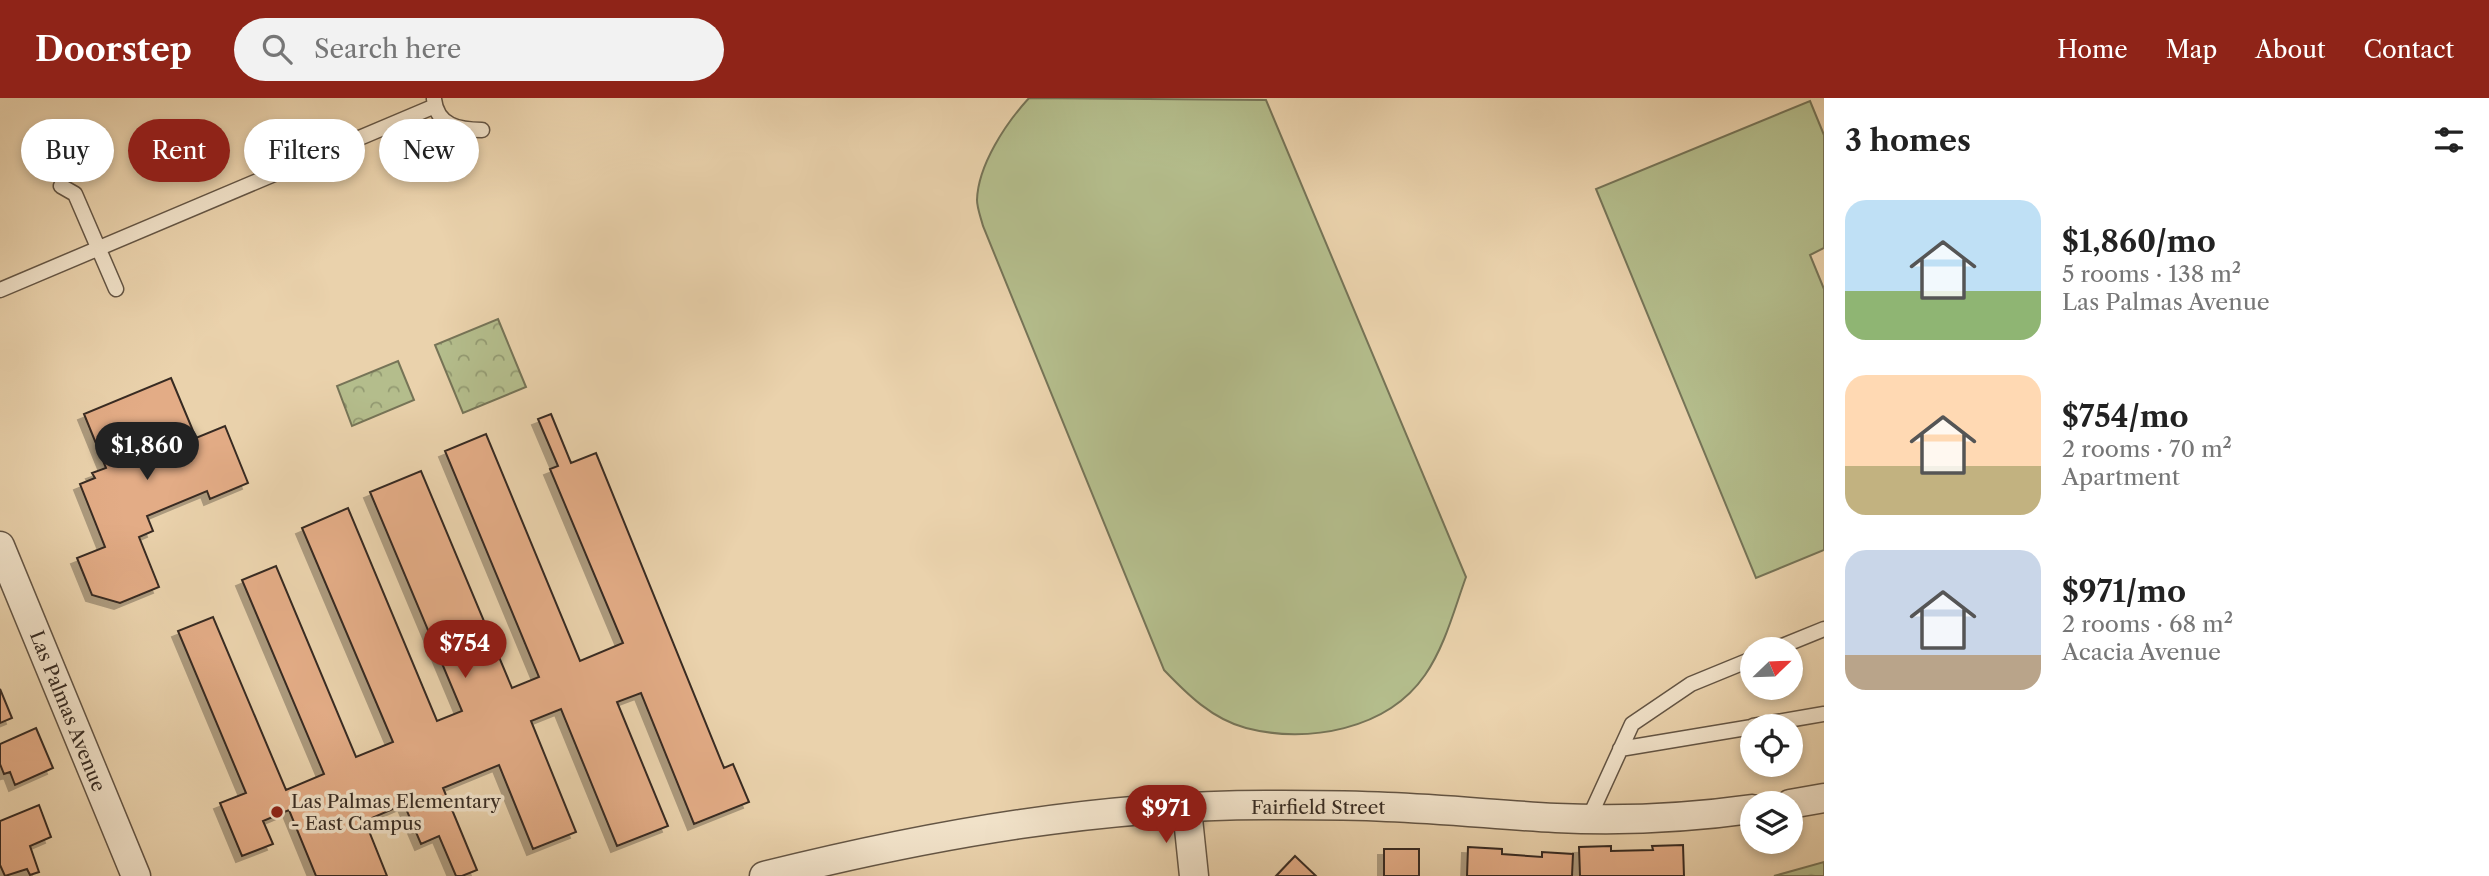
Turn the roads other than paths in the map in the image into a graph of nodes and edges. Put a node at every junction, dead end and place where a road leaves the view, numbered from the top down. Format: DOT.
graph roads {
  1 [pos="434,102"];
  2 [pos="482,130"];
  3 [pos="61,186"];
  4 [pos="97,249"];
  5 [pos="116,289"];
  6 [pos="0,290"];
  7 [pos="0,546"];
  8 [pos="1824,629"];
  9 [pos="1803,638"];
  10 [pos="1740,664"];
  11 [pos="1824,714"];
  12 [pos="1803,718"];
  13 [pos="1740,728"];
  14 [pos="1620,749"];
  15 [pos="1824,798"];
  16 [pos="1803,802"];
  17 [pos="1188,808"];
  18 [pos="1740,810"];
  19 [pos="1589,818"];
  20 [pos="838,867"];
  21 [pos="136,876"];
  22 [pos="764,876"];
  23 [pos="1194,876"];
  1 -- 2 [label="lane"];
  1 -- 4 [label="lane"];
  3 -- 4 [label="lane"];
  4 -- 5 [label="lane"];
  4 -- 6 [label="lane"];
  7 -- 21 [label="street, Las Palmas Avenue"];
  8 -- 9 [label="lane"];
  10 -- 14 [label="lane"];
  11 -- 12 [label="lane"];
  13 -- 14 [label="lane"];
  14 -- 19 [label="lane"];
  15 -- 16 [label="street"];
  17 -- 19 [label="street, Fairfield Street"];
  17 -- 20 [label="street, Fairfield Street"];
  17 -- 23 [label="street"];
  18 -- 19 [label="street, Fairfield Street"];
  20 -- 22 [label="street, Fairfield Street"];
}
